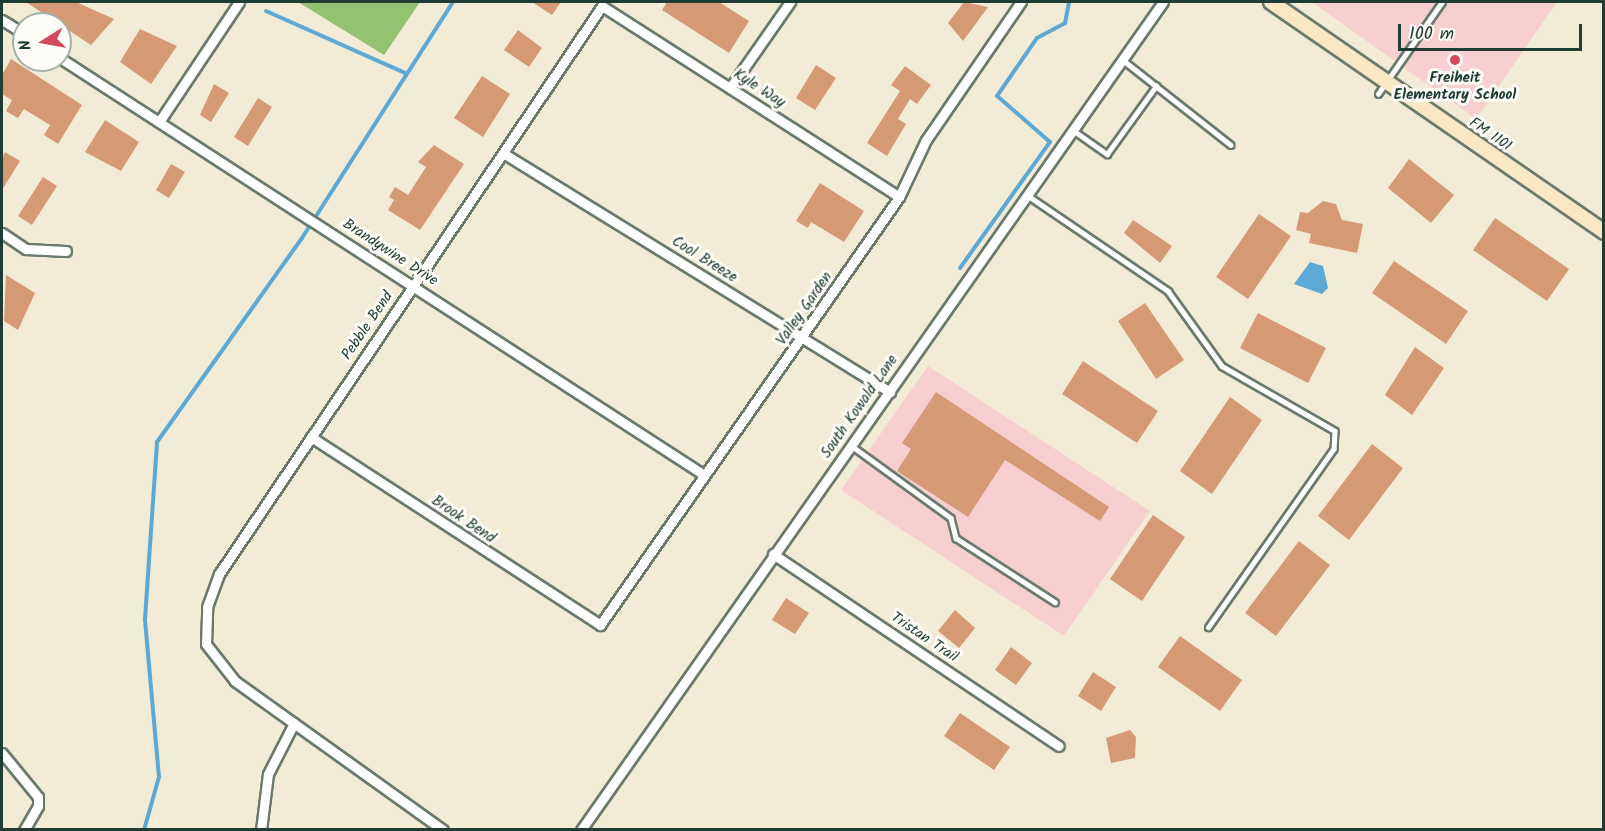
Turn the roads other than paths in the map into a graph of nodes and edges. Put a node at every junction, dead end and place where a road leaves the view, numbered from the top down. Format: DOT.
graph roads {
  1 [pos="239,2"];
  2 [pos="790,2"];
  3 [pos="1021,2"];
  4 [pos="1163,2"];
  5 [pos="1270,2"];
  6 [pos="1442,2"];
  7 [pos="602,6"];
  8 [pos="1122,59"];
  9 [pos="72,65"];
  10 [pos="1156,86"];
  11 [pos="730,88"];
  12 [pos="1381,88"];
  13 [pos="159,122"];
  14 [pos="1073,130"];
  15 [pos="1231,145"];
  16 [pos="503,153"];
  17 [pos="1027,195"];
  18 [pos="899,197"];
  19 [pos="1604,232"];
  20 [pos="2,233"];
  21 [pos="66,251"];
  22 [pos="414,285"];
  23 [pos="803,339"];
  24 [pos="890,392"];
  25 [pos="311,437"];
  26 [pos="852,446"];
  27 [pos="704,475"];
  28 [pos="773,554"];
  29 [pos="1055,603"];
  30 [pos="600,625"];
  31 [pos="1209,627"];
  32 [pos="294,723"];
  33 [pos="1059,746"];
  34 [pos="2,753"];
  35 [pos="24,830"];
  36 [pos="261,830"];
  37 [pos="442,830"];
  38 [pos="581,830"];
  1 -- 13 [label="street"];
  2 -- 11 [label="street"];
  3 -- 18 [label="street, Valley Garden"];
  4 -- 8 [label="street, South Kowald Lane"];
  5 -- 12 [label="main road, FM 1101 / FM 1101"];
  6 -- 12 [label="lane"];
  7 -- 11 [label="street, Kyle Way"];
  7 -- 16 [label="street, Pebble Bend"];
  8 -- 10 [label="lane"];
  8 -- 14 [label="street, South Kowald Lane"];
  9 -- 13 [label="street, Brandywine Drive"];
  10 -- 14 [label="lane"];
  10 -- 15 [label="lane"];
  11 -- 18 [label="street, Kyle Way"];
  12 -- 19 [label="main road, FM 1101 / FM 1101"];
  13 -- 22 [label="street, Brandywine Drive"];
  14 -- 17 [label="street, South Kowald Lane"];
  16 -- 22 [label="street, Pebble Bend"];
  16 -- 23 [label="street, Cool Breeze"];
  17 -- 24 [label="street, South Kowald Lane"];
  17 -- 31 [label="lane"];
  18 -- 23 [label="street, Valley Garden"];
  20 -- 21 [label="street"];
  22 -- 25 [label="street, Pebble Bend"];
  22 -- 27 [label="street, Brandywine Drive"];
  23 -- 24 [label="street, Cool Breeze"];
  23 -- 27 [label="street, Valley Garden"];
  24 -- 26 [label="street, South Kowald Lane"];
  25 -- 30 [label="street, Brook Bend"];
  25 -- 32 [label="street, Pebble Bend"];
  26 -- 28 [label="street, South Kowald Lane"];
  26 -- 29 [label="lane"];
  27 -- 30 [label="street, Valley Garden"];
  28 -- 33 [label="street, Tristan Trail"];
  28 -- 38 [label="street, South Kowald Lane"];
  32 -- 36 [label="street"];
  32 -- 37 [label="street, Pebble Bend"];
  34 -- 35 [label="street"];
}
